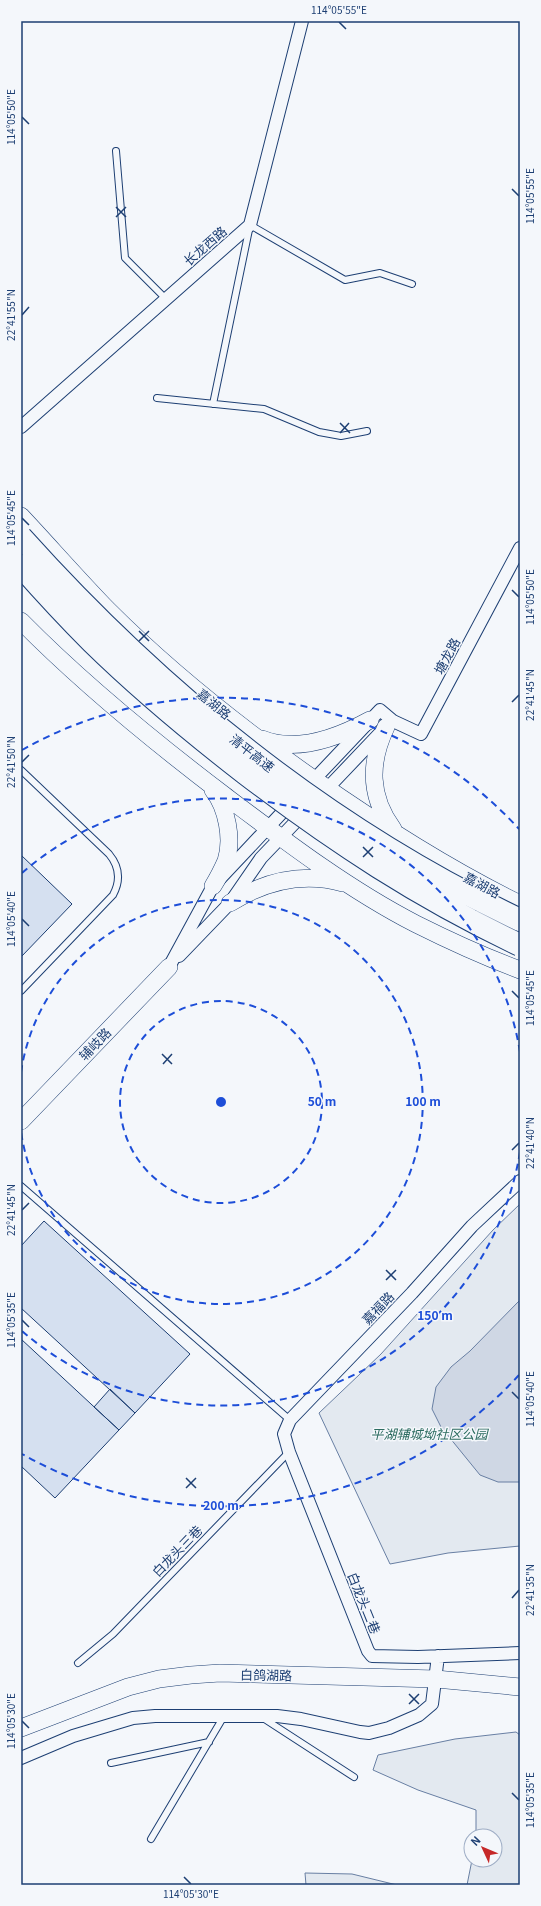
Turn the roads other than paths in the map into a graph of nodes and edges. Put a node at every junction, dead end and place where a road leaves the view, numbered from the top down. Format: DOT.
graph roads {
  1 [pos="302,21"];
  2 [pos="116,151"];
  3 [pos="250,226"];
  4 [pos="412,284"];
  5 [pos="166,299"];
  6 [pos="157,398"];
  7 [pos="212,404"];
  8 [pos="21,427"];
  9 [pos="367,430"];
  10 [pos="21,516"];
  11 [pos="21,537"];
  12 [pos="520,548"];
  13 [pos="21,566"];
  14 [pos="21,621"];
  15 [pos="375,715"];
  16 [pos="389,724"];
  17 [pos="253,735"];
  18 [pos="21,770"];
  19 [pos="205,780"];
  20 [pos="321,784"];
  21 [pos="275,832"];
  22 [pos="398,835"];
  23 [pos="213,886"];
  24 [pos="353,886"];
  25 [pos="230,902"];
  26 [pos="520,904"];
  27 [pos="520,920"];
  28 [pos="520,944"];
  29 [pos="169,967"];
  30 [pos="520,970"];
  31 [pos="21,991"];
  32 [pos="21,1122"];
  33 [pos="520,1181"];
  34 [pos="21,1186"];
  35 [pos="290,1420"];
  36 [pos="289,1452"];
  37 [pos="520,1653"];
  38 [pos="438,1656"];
  39 [pos="78,1663"];
  40 [pos="436,1679"];
  41 [pos="520,1686"];
  42 [pos="225,1716"];
  43 [pos="260,1716"];
  44 [pos="21,1728"];
  45 [pos="209,1742"];
  46 [pos="21,1758"];
  47 [pos="111,1763"];
  48 [pos="354,1777"];
  49 [pos="152,1839"];
  1 -- 3 [label="street"];
  2 -- 5 [label="lane"];
  3 -- 4 [label="lane"];
  3 -- 5 [label="street, 长龙西路"];
  3 -- 7 [label="lane"];
  5 -- 8 [label="street, 长龙西路"];
  6 -- 7 [label="lane"];
  7 -- 9 [label="lane"];
  10 -- 17 [label="main road, 嘉湖路"];
  11 -- 27 [label="highway, 清平高速, bridge"];
  12 -- 16 [label="street, 塘龙路"];
  13 -- 28 [label="highway, 清平高速, bridge"];
  14 -- 19 [label="main road"];
  15 -- 16 [label="street, 塘龙路"];
  15 -- 17 [label="main road"];
  15 -- 20 [label="street"];
  16 -- 20 [label="street"];
  16 -- 22 [label="main road"];
  17 -- 20 [label="main road, 嘉湖路"];
  18 -- 31 [label="lane"];
  19 -- 21 [label="main road"];
  19 -- 23 [label="main road"];
  20 -- 21 [label="street"];
  20 -- 22 [label="main road, 嘉湖路"];
  21 -- 23 [label="street"];
  21 -- 24 [label="main road"];
  21 -- 25 [label="street"];
  22 -- 26 [label="main road, 嘉湖路"];
  23 -- 29 [label="street"];
  24 -- 25 [label="main road"];
  24 -- 30 [label="main road"];
  25 -- 29 [label="street"];
  29 -- 32 [label="main road, 辅岐路"];
  33 -- 35 [label="street, 嘉福路"];
  34 -- 35 [label="lane"];
  35 -- 36 [label="street, 白龙头二巷"];
  36 -- 38 [label="street, 白龙头二巷"];
  36 -- 39 [label="lane, 白龙头三巷"];
  37 -- 38 [label="street, 白龙头二巷"];
  38 -- 40 [label="street"];
  40 -- 41 [label="main road, 白鸽湖路"];
  40 -- 43 [label="street"];
  40 -- 44 [label="main road, 白鸽湖路"];
  42 -- 43 [label="street"];
  42 -- 45 [label="lane"];
  42 -- 46 [label="street"];
  43 -- 48 [label="lane"];
  45 -- 47 [label="lane"];
  45 -- 49 [label="lane"];
}
